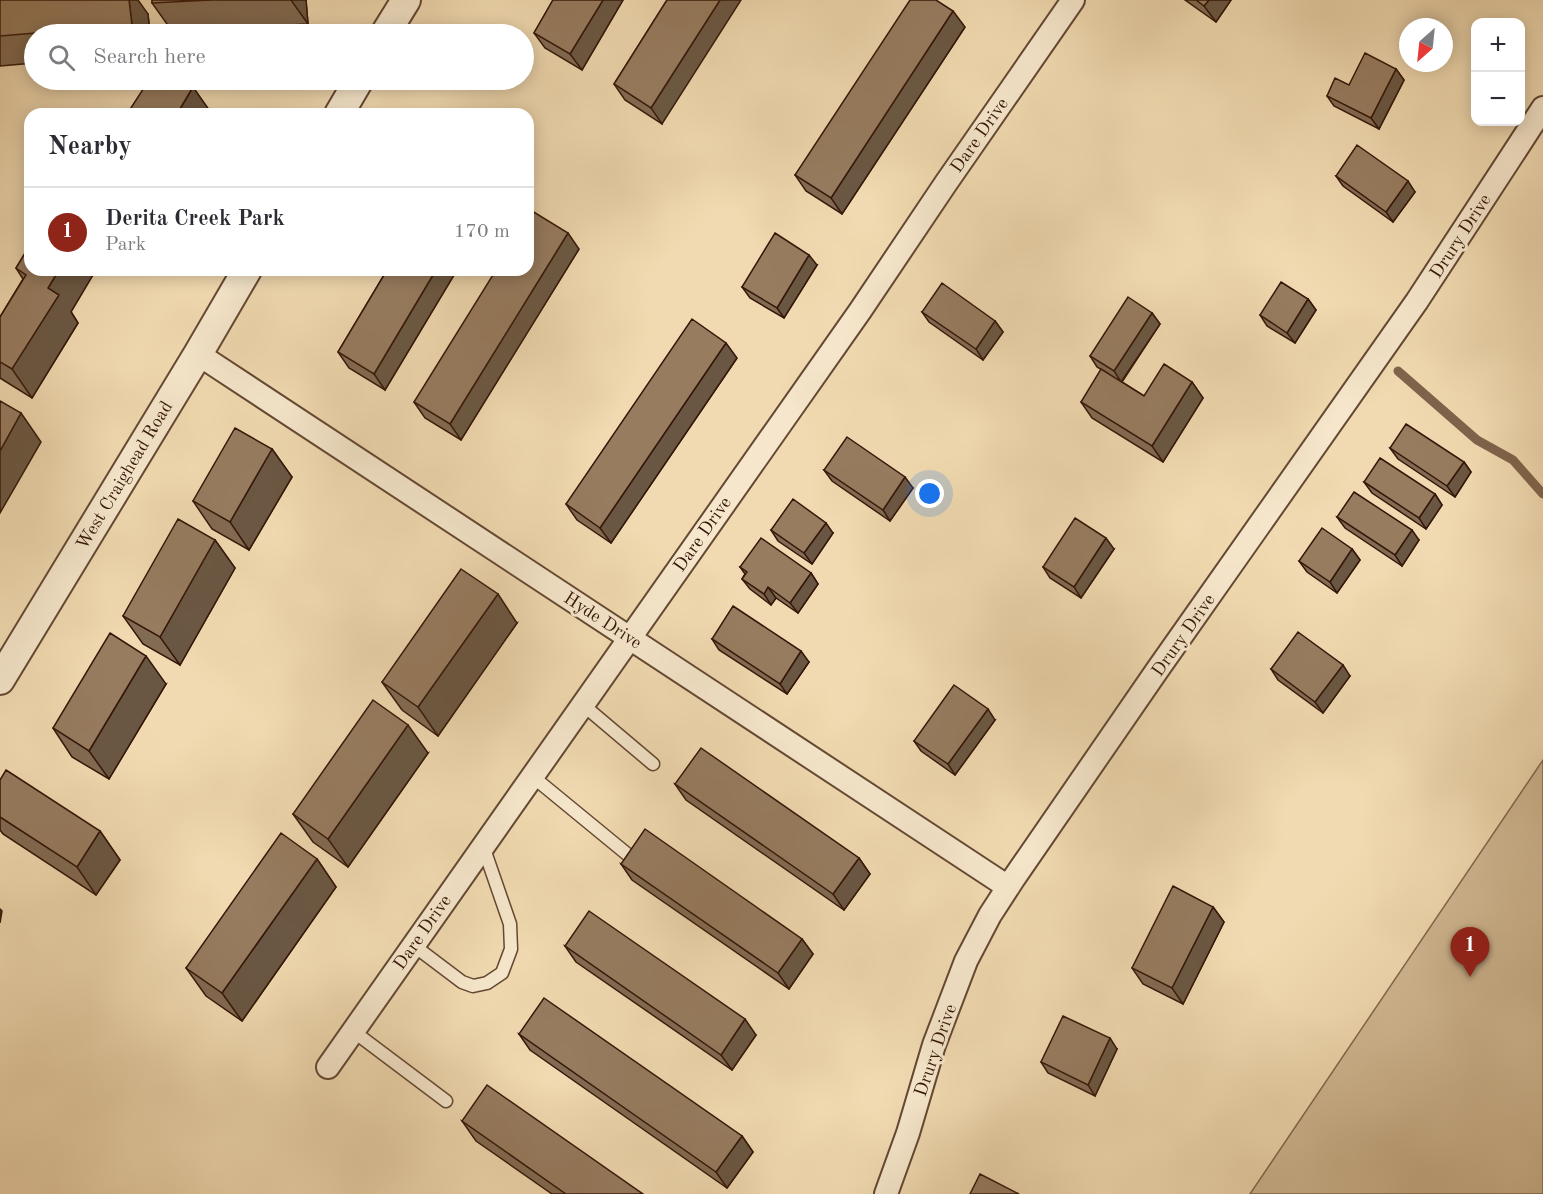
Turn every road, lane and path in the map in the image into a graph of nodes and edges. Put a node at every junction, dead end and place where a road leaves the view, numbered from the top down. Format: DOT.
graph roads {
  1 [pos="406,0"];
  2 [pos="1073,0"];
  3 [pos="391,24"];
  4 [pos="353,90"];
  5 [pos="343,108"];
  6 [pos="1543,108"];
  7 [pos="244,276"];
  8 [pos="198,354"];
  9 [pos="629,637"];
  10 [pos="1,676"];
  11 [pos="582,704"];
  12 [pos="653,764"];
  13 [pos="532,776"];
  14 [pos="483,845"];
  15 [pos="627,854"];
  16 [pos="1008,887"];
  17 [pos="413,945"];
  18 [pos="353,1031"];
  19 [pos="328,1067"];
  20 [pos="446,1101"];
  21 [pos="886,1194"];
  1 -- 3 [label="street"];
  2 -- 9 [label="street, Dare Drive"];
  4 -- 5 [label="street"];
  6 -- 16 [label="street, Drury Drive"];
  7 -- 8 [label="street, West Craighead Road"];
  8 -- 9 [label="street, Hyde Drive"];
  8 -- 10 [label="street, West Craighead Road"];
  9 -- 11 [label="street, Dare Drive"];
  9 -- 16 [label="street, Hyde Drive"];
  11 -- 12 [label="lane"];
  11 -- 13 [label="street, Dare Drive"];
  13 -- 14 [label="street, Dare Drive"];
  13 -- 15 [label="lane"];
  14 -- 17 [label="street, Dare Drive"];
  14 -- 17 [label="lane"];
  16 -- 21 [label="street, Drury Drive"];
  17 -- 18 [label="street, Dare Drive"];
  18 -- 19 [label="street, Dare Drive"];
  18 -- 20 [label="lane"];
}
